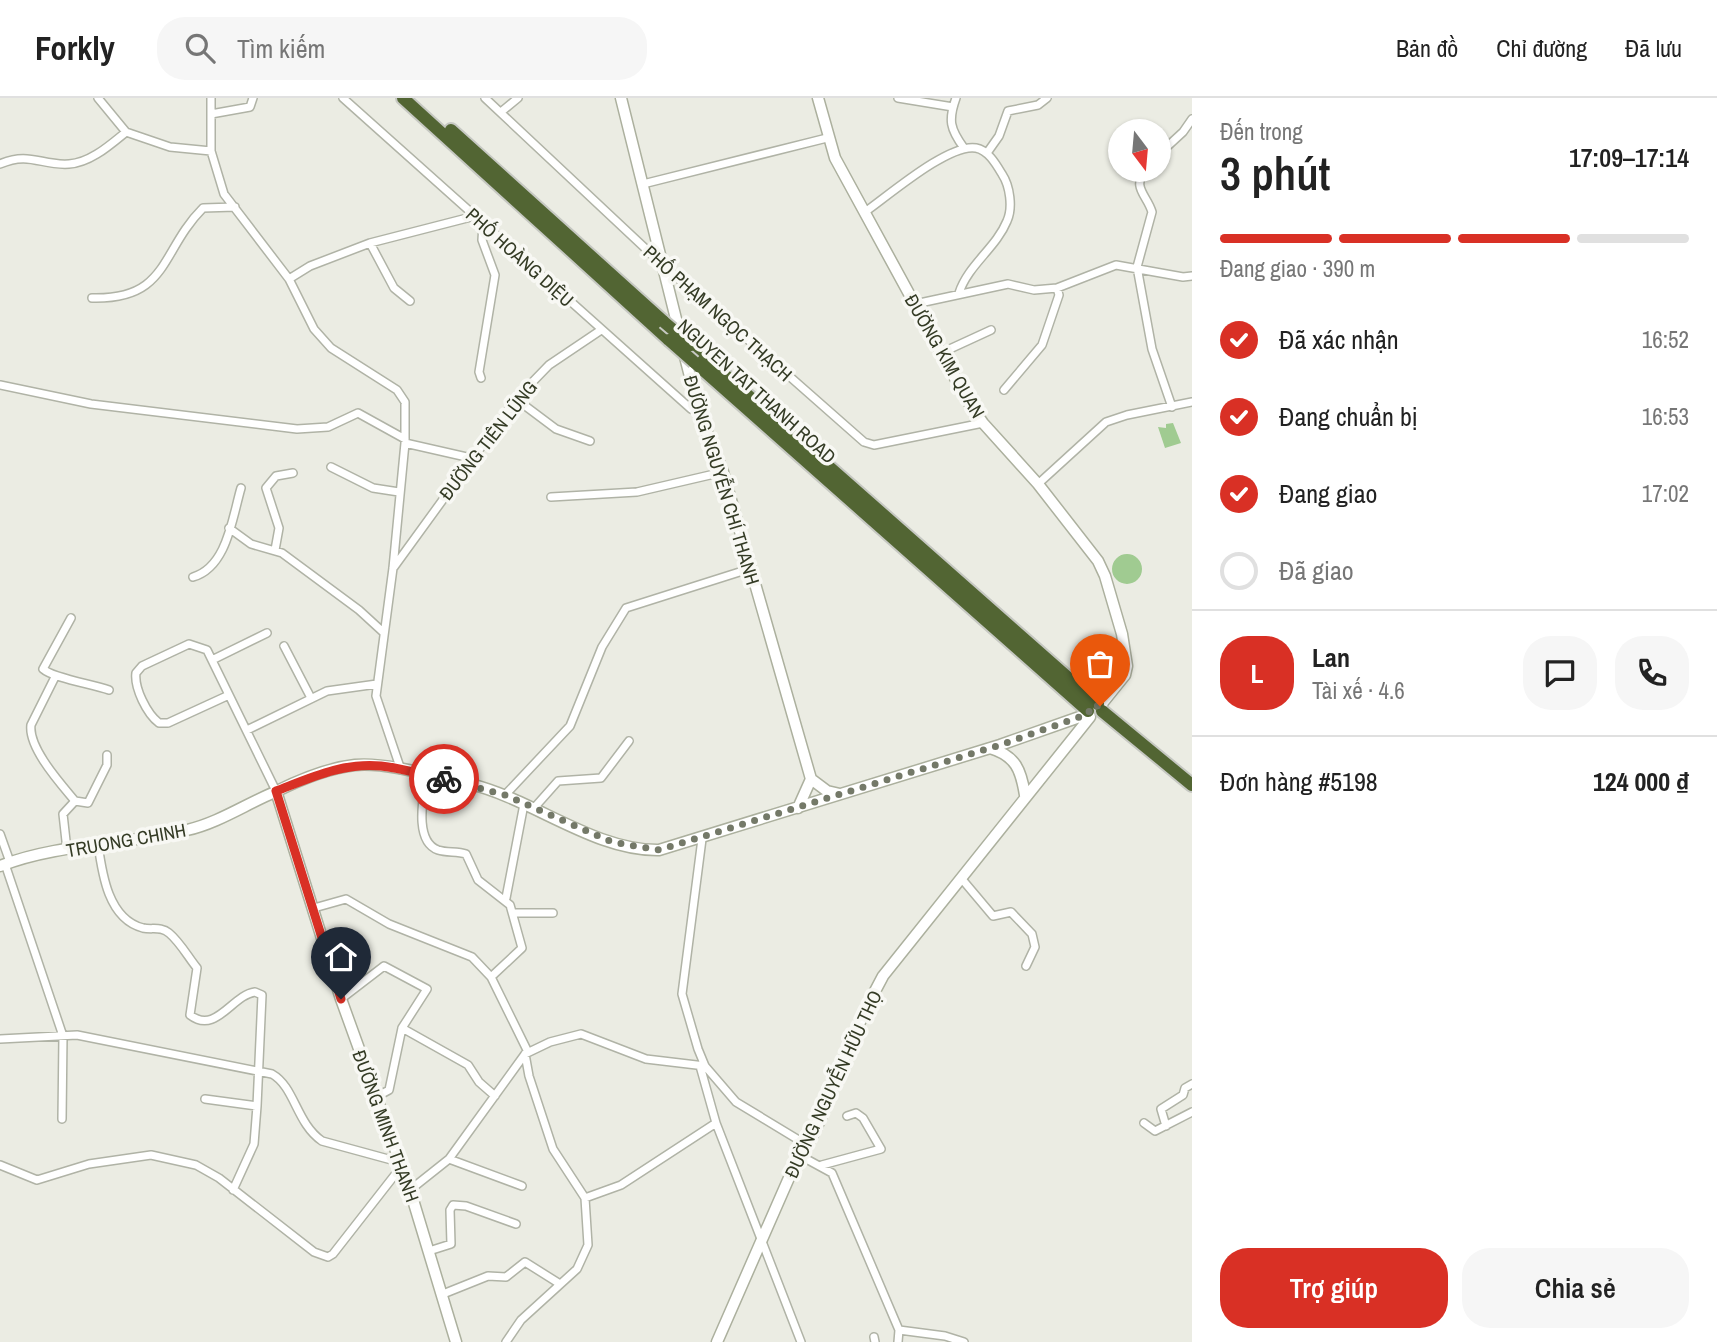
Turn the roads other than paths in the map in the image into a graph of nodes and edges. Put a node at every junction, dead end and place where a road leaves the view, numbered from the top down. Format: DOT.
graph roads {
  1 [pos="98,98"];
  2 [pos="211,98"];
  3 [pos="253,98"];
  4 [pos="344,98"];
  5 [pos="403,98"];
  6 [pos="415,98"];
  7 [pos="485,98"];
  8 [pos="515,98"];
  9 [pos="621,98"];
  10 [pos="818,98"];
  11 [pos="898,98"];
  12 [pos="956,98"];
  13 [pos="1047,98"];
  14 [pos="953,107"];
  15 [pos="501,112"];
  16 [pos="211,114"];
  17 [pos="1192,119"];
  18 [pos="126,132"];
  19 [pos="827,138"];
  20 [pos="1171,143"];
  21 [pos="964,148"];
  22 [pos="211,150"];
  23 [pos="987,153"];
  24 [pos="0,164"];
  25 [pos="1138,182"];
  26 [pos="643,184"];
  27 [pos="235,207"];
  28 [pos="865,212"];
  29 [pos="475,216"];
  30 [pos="483,224"];
  31 [pos="370,243"];
  32 [pos="663,265"];
  33 [pos="1137,267"];
  34 [pos="1192,276"];
  35 [pos="289,279"];
  36 [pos="1058,288"];
  37 [pos="959,293"];
  38 [pos="92,298"];
  39 [pos="410,301"];
  40 [pos="915,304"];
  41 [pos="601,330"];
  42 [pos="991,330"];
  43 [pos="942,353"];
  44 [pos="481,378"];
  45 [pos="0,385"];
  46 [pos="1004,390"];
  47 [pos="516,399"];
  48 [pos="1192,402"];
  49 [pos="1172,407"];
  50 [pos="699,412"];
  51 [pos="984,424"];
  52 [pos="405,441"];
  53 [pos="590,442"];
  54 [pos="471,458"];
  55 [pos="331,467"];
  56 [pos="723,472"];
  57 [pos="293,473"];
  58 [pos="1038,484"];
  59 [pos="242,488"];
  60 [pos="399,492"];
  61 [pos="551,497"];
  62 [pos="229,528"];
  63 [pos="275,550"];
  64 [pos="393,568"];
  65 [pos="749,569"];
  66 [pos="193,576"];
  67 [pos="71,618"];
  68 [pos="383,632"];
  69 [pos="267,633"];
  70 [pos="284,646"];
  71 [pos="212,660"];
  72 [pos="55,677"];
  73 [pos="377,684"];
  74 [pos="109,690"];
  75 [pos="229,695"];
  76 [pos="311,698"];
  77 [pos="1094,711"];
  78 [pos="247,730"];
  79 [pos="629,741"];
  80 [pos="990,748"];
  81 [pos="107,755"];
  82 [pos="401,771"];
  83 [pos="426,776"];
  84 [pos="811,779"];
  85 [pos="1192,785"];
  86 [pos="276,791"];
  87 [pos="844,794"];
  88 [pos="505,795"];
  89 [pos="1025,795"];
  90 [pos="75,801"];
  91 [pos="529,806"];
  92 [pos="798,808"];
  93 [pos="0,834"];
  94 [pos="702,839"];
  95 [pos="98,844"];
  96 [pos="67,850"];
  97 [pos="5,864"];
  98 [pos="961,878"];
  99 [pos="506,898"];
  100 [pos="314,908"];
  101 [pos="514,913"];
  102 [pos="553,913"];
  103 [pos="1026,966"];
  104 [pos="491,977"];
  105 [pos="341,999"];
  106 [pos="402,1028"];
  107 [pos="63,1036"];
  108 [pos="0,1039"];
  109 [pos="526,1053"];
  110 [pos="703,1066"];
  111 [pos="258,1070"];
  112 [pos="1192,1084"];
  113 [pos="495,1096"];
  114 [pos="376,1097"];
  115 [pos="205,1099"];
  116 [pos="257,1106"];
  117 [pos="1192,1112"];
  118 [pos="847,1116"];
  119 [pos="62,1119"];
  120 [pos="716,1123"];
  121 [pos="1144,1123"];
  122 [pos="1166,1126"];
  123 [pos="807,1145"];
  124 [pos="799,1155"];
  125 [pos="449,1159"];
  126 [pos="400,1164"];
  127 [pos="0,1165"];
  128 [pos="822,1165"];
  129 [pos="522,1186"];
  130 [pos="233,1190"];
  131 [pos="410,1190"];
  132 [pos="585,1198"];
  133 [pos="516,1224"];
  134 [pos="762,1239"];
  135 [pos="429,1251"];
  136 [pos="560,1284"];
  137 [pos="443,1294"];
  138 [pos="899,1330"];
  139 [pos="456,1342"];
  140 [pos="506,1342"];
  141 [pos="716,1342"];
  142 [pos="801,1342"];
  143 [pos="898,1342"];
  144 [pos="964,1342"];
  1 -- 18 [label="street"];
  2 -- 16 [label="street"];
  3 -- 16 [label="street"];
  4 -- 29 [label="street, PHỐ HOÀNG DIỆU"];
  5 -- 77 [label="highway, NGUYEN TAT THANH ROAD, bridge"];
  6 -- 77 [label="highway, NGUYEN TAT THANH ROAD, bridge"];
  7 -- 15 [label="street, PHỐ PHẠM NGỌC THẠCH"];
  8 -- 15 [label="street"];
  9 -- 26 [label="main road, ĐƯỜNG NGUYỄN CHÍ THANH"];
  10 -- 19 [label="main road, ĐƯỜNG KIM QUAN"];
  11 -- 14 [label="street"];
  12 -- 14 [label="street"];
  13 -- 23 [label="street"];
  14 -- 21 [label="street"];
  15 -- 32 [label="street, PHỐ PHẠM NGỌC THẠCH"];
  16 -- 22 [label="street"];
  17 -- 20 [label="street"];
  18 -- 22 [label="street"];
  18 -- 24 [label="street"];
  19 -- 26 [label="street"];
  19 -- 28 [label="main road, ĐƯỜNG KIM QUAN"];
  21 -- 23 [label="street"];
  21 -- 28 [label="street"];
  22 -- 27 [label="street"];
  23 -- 37 [label="street"];
  25 -- 33 [label="street"];
  26 -- 32 [label="main road, ĐƯỜNG NGUYỄN CHÍ THANH"];
  27 -- 35 [label="street"];
  27 -- 38 [label="street"];
  28 -- 40 [label="main road, ĐƯỜNG KIM QUAN"];
  29 -- 30 [label="street, PHỐ HOÀNG DIỆU"];
  29 -- 31 [label="street"];
  30 -- 41 [label="street, PHỐ HOÀNG DIỆU"];
  30 -- 44 [label="street"];
  31 -- 35 [label="street"];
  31 -- 39 [label="street"];
  32 -- 50 [label="main road, ĐƯỜNG NGUYỄN CHÍ THANH"];
  32 -- 51 [label="street, PHỐ PHẠM NGỌC THẠCH"];
  33 -- 34 [label="street"];
  33 -- 36 [label="street"];
  33 -- 49 [label="street"];
  35 -- 52 [label="street"];
  36 -- 37 [label="street"];
  36 -- 46 [label="street"];
  37 -- 40 [label="street"];
  40 -- 43 [label="main road, ĐƯỜNG KIM QUAN"];
  41 -- 47 [label="street, ĐƯỜNG TIÊN LŨNG"];
  41 -- 50 [label="street, PHỐ HOÀNG DIỆU"];
  42 -- 43 [label="street"];
  43 -- 51 [label="main road, ĐƯỜNG KIM QUAN"];
  45 -- 52 [label="street"];
  47 -- 53 [label="street"];
  47 -- 54 [label="street, ĐƯỜNG TIÊN LŨNG"];
  48 -- 49 [label="street"];
  49 -- 58 [label="street"];
  50 -- 56 [label="main road, ĐƯỜNG NGUYỄN CHÍ THANH"];
  51 -- 58 [label="main road, ĐƯỜNG KIM QUAN"];
  52 -- 54 [label="street"];
  52 -- 60 [label="street"];
  54 -- 64 [label="street, ĐƯỜNG TIÊN LŨNG"];
  55 -- 60 [label="street"];
  56 -- 61 [label="street"];
  56 -- 65 [label="main road, ĐƯỜNG NGUYỄN CHÍ THANH"];
  57 -- 63 [label="street"];
  58 -- 77 [label="main road, ĐƯỜNG KIM QUAN"];
  59 -- 62 [label="street"];
  60 -- 64 [label="street"];
  62 -- 63 [label="street"];
  62 -- 66 [label="street"];
  63 -- 68 [label="street"];
  64 -- 68 [label="street"];
  65 -- 84 [label="main road, ĐƯỜNG NGUYỄN CHÍ THANH"];
  65 -- 88 [label="street"];
  67 -- 72 [label="street"];
  68 -- 73 [label="street"];
  69 -- 71 [label="street"];
  70 -- 76 [label="street"];
  71 -- 75 [label="street"];
  71 -- 75 [label="street"];
  72 -- 74 [label="street"];
  72 -- 90 [label="street"];
  73 -- 76 [label="street"];
  73 -- 82 [label="street"];
  75 -- 78 [label="street"];
  76 -- 78 [label="street"];
  77 -- 80 [label="main road, TRUONG CHINH"];
  77 -- 85 [label="highway"];
  77 -- 89 [label="main road, ĐƯỜNG NGUYỄN HỮU THỌ"];
  78 -- 86 [label="street"];
  79 -- 91 [label="street"];
  80 -- 87 [label="main road, TRUONG CHINH"];
  80 -- 89 [label="main road"];
  81 -- 90 [label="street"];
  82 -- 83 [label="main road, TRUONG CHINH"];
  82 -- 86 [label="main road, TRUONG CHINH"];
  83 -- 88 [label="main road, TRUONG CHINH"];
  83 -- 99 [label="street"];
  84 -- 87 [label="main road"];
  84 -- 92 [label="main road"];
  86 -- 95 [label="main road, TRUONG CHINH"];
  86 -- 100 [label="main road, ĐƯỜNG MINH THANH"];
  87 -- 92 [label="main road, TRUONG CHINH"];
  88 -- 91 [label="main road, TRUONG CHINH"];
  89 -- 98 [label="main road, ĐƯỜNG NGUYỄN HỮU THỌ"];
  90 -- 96 [label="street"];
  91 -- 94 [label="main road, TRUONG CHINH"];
  91 -- 99 [label="street"];
  92 -- 94 [label="main road, TRUONG CHINH"];
  93 -- 97 [label="street"];
  94 -- 110 [label="street"];
  95 -- 96 [label="main road, TRUONG CHINH"];
  95 -- 111 [label="street"];
  96 -- 97 [label="main road, TRUONG CHINH"];
  97 -- 107 [label="street"];
  98 -- 103 [label="street"];
  98 -- 123 [label="main road, ĐƯỜNG NGUYỄN HỮU THỌ"];
  99 -- 101 [label="street"];
  100 -- 104 [label="street"];
  100 -- 105 [label="main road, ĐƯỜNG MINH THANH"];
  101 -- 102 [label="street"];
  101 -- 104 [label="street"];
  104 -- 109 [label="street"];
  105 -- 106 [label="street"];
  105 -- 114 [label="main road, ĐƯỜNG MINH THANH"];
  106 -- 113 [label="street"];
  106 -- 114 [label="street"];
  107 -- 108 [label="street"];
  107 -- 111 [label="street"];
  107 -- 119 [label="street"];
  109 -- 110 [label="street"];
  109 -- 113 [label="street"];
  109 -- 132 [label="street"];
  110 -- 120 [label="street"];
  110 -- 123 [label="street"];
  111 -- 116 [label="street"];
  111 -- 126 [label="street"];
  112 -- 122 [label="street"];
  113 -- 125 [label="street"];
  114 -- 126 [label="main road, ĐƯỜNG MINH THANH"];
  115 -- 116 [label="street"];
  116 -- 130 [label="street"];
  117 -- 122 [label="street"];
  118 -- 128 [label="street"];
  120 -- 132 [label="street"];
  120 -- 134 [label="street"];
  121 -- 122 [label="street"];
  123 -- 124 [label="main road, ĐƯỜNG NGUYỄN HỮU THỌ"];
  124 -- 128 [label="street"];
  124 -- 134 [label="main road, ĐƯỜNG NGUYỄN HỮU THỌ"];
  125 -- 129 [label="street"];
  125 -- 131 [label="street"];
  126 -- 130 [label="street"];
  126 -- 131 [label="main road, ĐƯỜNG MINH THANH"];
  127 -- 130 [label="street"];
  128 -- 138 [label="street"];
  131 -- 135 [label="main road, ĐƯỜNG MINH THANH"];
  132 -- 136 [label="street"];
  133 -- 135 [label="street"];
  134 -- 141 [label="main road, ĐƯỜNG NGUYỄN HỮU THỌ"];
  134 -- 142 [label="street"];
  135 -- 137 [label="main road, ĐƯỜNG MINH THANH"];
  136 -- 137 [label="street"];
  136 -- 140 [label="street"];
  137 -- 139 [label="main road, ĐƯỜNG MINH THANH"];
  138 -- 143 [label="street"];
  138 -- 144 [label="street"];
}
